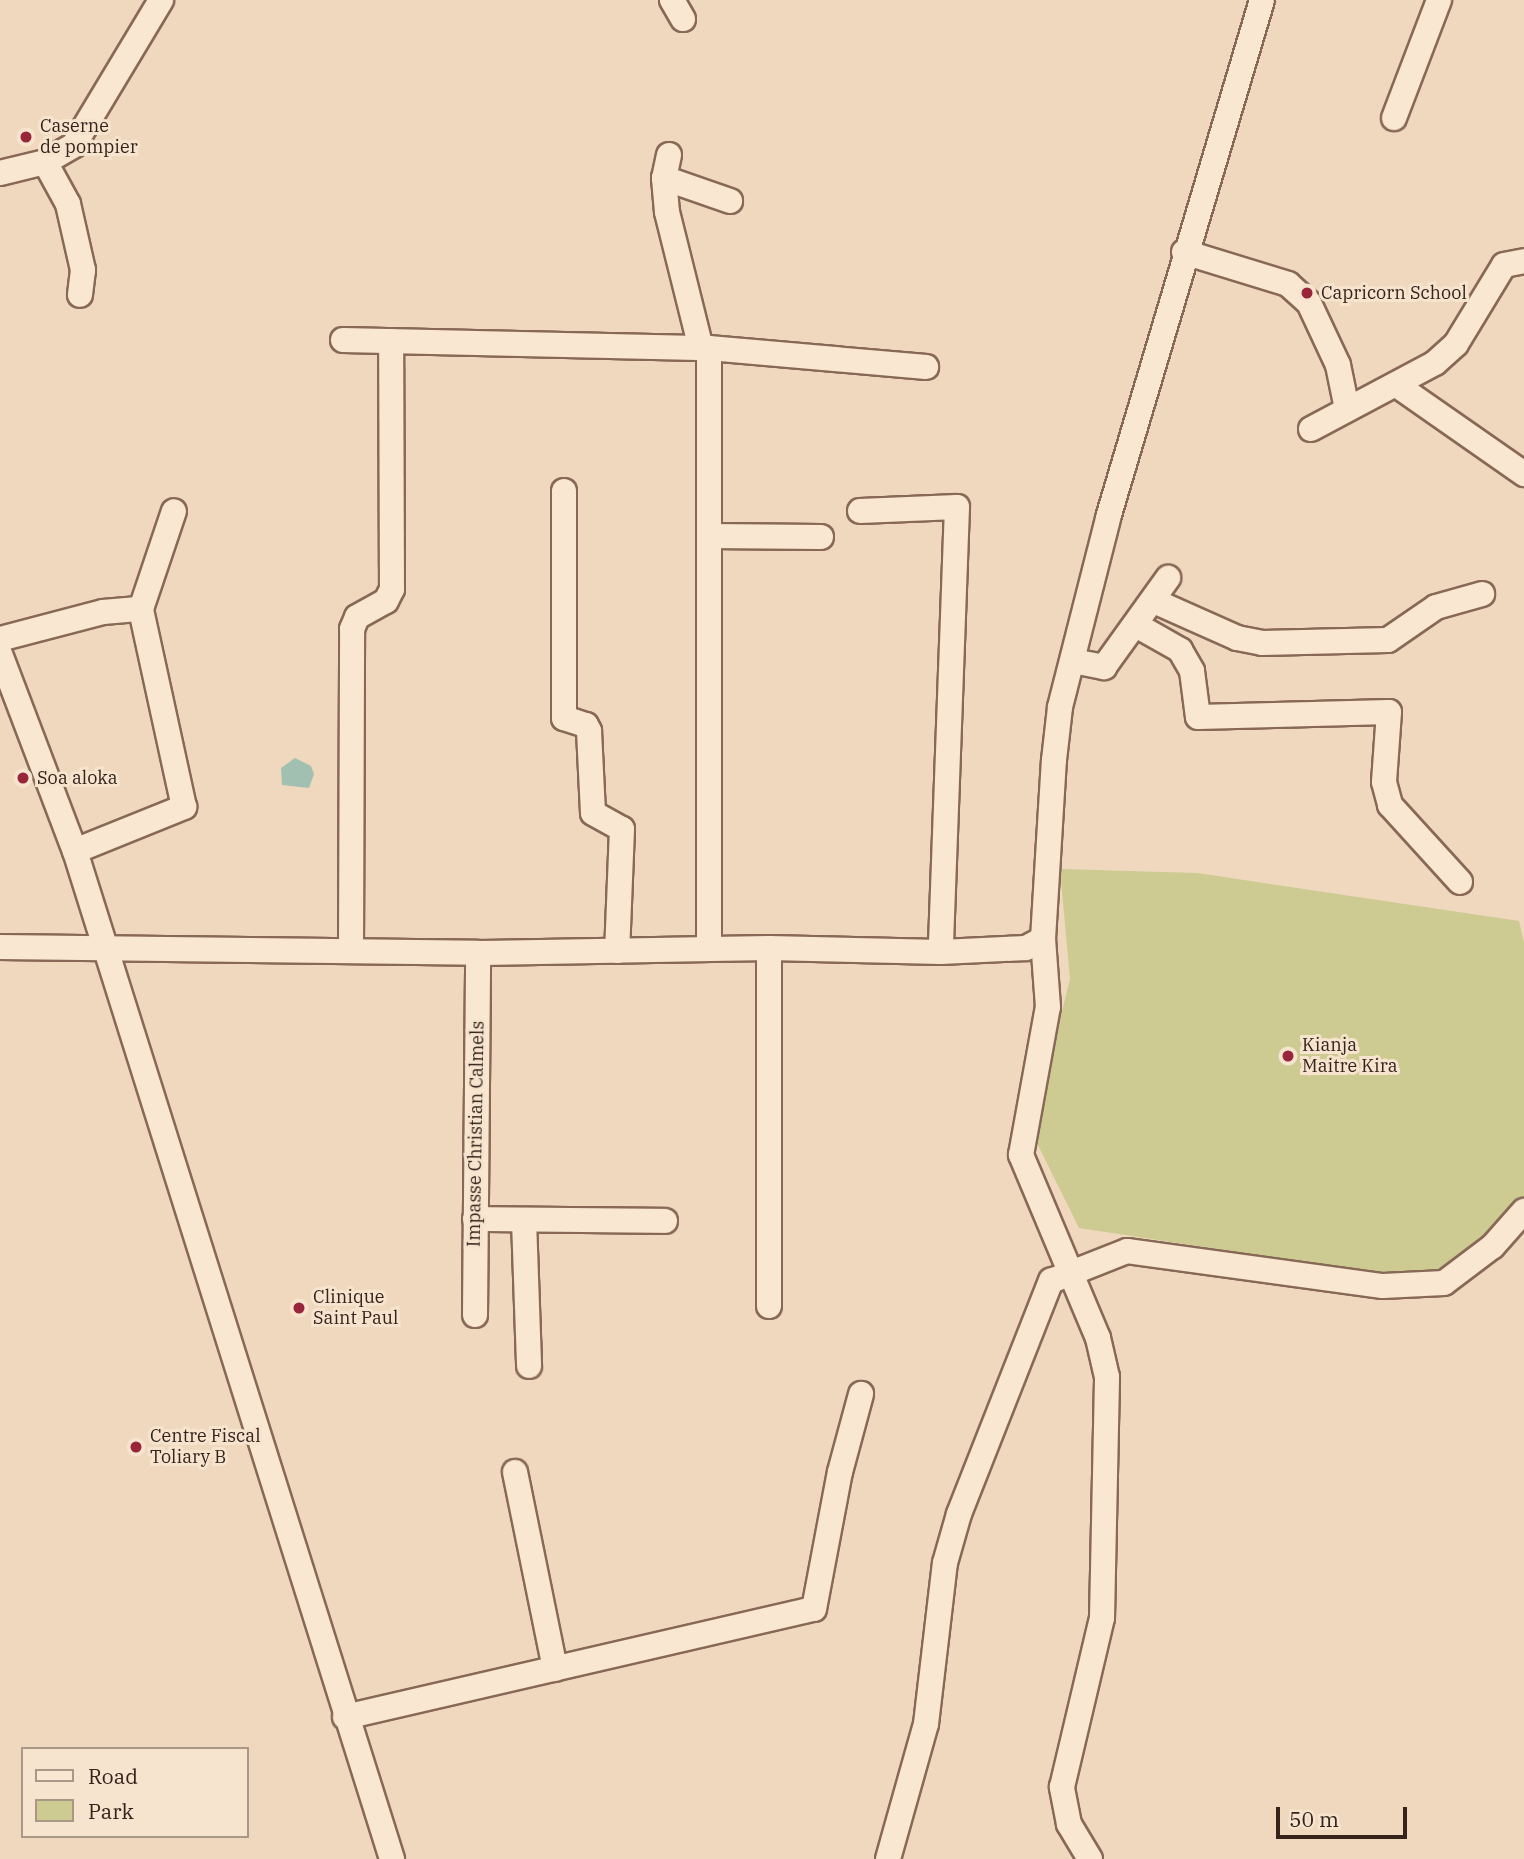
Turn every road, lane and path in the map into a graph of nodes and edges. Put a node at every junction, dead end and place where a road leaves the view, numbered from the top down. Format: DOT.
graph roads {
  1 [pos="161,0"];
  2 [pos="1262,0"];
  3 [pos="1439,0"];
  4 [pos="1394,118"];
  5 [pos="45,162"];
  6 [pos="0,173"];
  7 [pos="730,201"];
  8 [pos="1184,253"];
  9 [pos="1524,261"];
  10 [pos="80,295"];
  11 [pos="343,340"];
  12 [pos="391,341"];
  13 [pos="705,348"];
  14 [pos="926,367"];
  15 [pos="1398,386"];
  16 [pos="1347,409"];
  17 [pos="1311,429"];
  18 [pos="1524,474"];
  19 [pos="564,491"];
  20 [pos="860,511"];
  21 [pos="174,512"];
  22 [pos="709,536"];
  23 [pos="821,537"];
  24 [pos="1168,578"];
  25 [pos="1482,594"];
  26 [pos="1154,601"];
  27 [pos="141,609"];
  28 [pos="1136,625"];
  29 [pos="0,639"];
  30 [pos="0,653"];
  31 [pos="1073,661"];
  32 [pos="75,851"];
  33 [pos="1460,882"];
  34 [pos="1043,939"];
  35 [pos="104,946"];
  36 [pos="0,947"];
  37 [pos="769,948"];
  38 [pos="709,949"];
  39 [pos="351,950"];
  40 [pos="617,951"];
  41 [pos="941,952"];
  42 [pos="478,953"];
  43 [pos="1524,1211"];
  44 [pos="475,1219"];
  45 [pos="524,1220"];
  46 [pos="665,1221"];
  47 [pos="1069,1274"];
  48 [pos="769,1306"];
  49 [pos="475,1315"];
  50 [pos="529,1366"];
  51 [pos="861,1394"];
  52 [pos="515,1472"];
  53 [pos="555,1669"];
  54 [pos="345,1717"];
  55 [pos="392,1859"];
  56 [pos="888,1859"];
  57 [pos="1089,1859"];
  1 -- 5 [label="street"];
  2 -- 8 [label="street"];
  3 -- 4 [label="street"];
  5 -- 6 [label="street"];
  5 -- 10 [label="street"];
  7 -- 13 [label="street"];
  8 -- 16 [label="street"];
  8 -- 31 [label="street"];
  9 -- 15 [label="street"];
  11 -- 12 [label="street"];
  12 -- 13 [label="street"];
  12 -- 39 [label="street"];
  13 -- 14 [label="street"];
  13 -- 22 [label="street"];
  15 -- 16 [label="street"];
  15 -- 18 [label="street"];
  16 -- 17 [label="street"];
  19 -- 40 [label="street"];
  20 -- 41 [label="street"];
  21 -- 27 [label="street"];
  22 -- 23 [label="street"];
  22 -- 38 [label="street"];
  24 -- 26 [label="street"];
  25 -- 26 [label="street"];
  26 -- 28 [label="street"];
  27 -- 29 [label="street"];
  27 -- 32 [label="street"];
  28 -- 31 [label="street"];
  28 -- 33 [label="street"];
  30 -- 32 [label="street"];
  31 -- 34 [label="street"];
  32 -- 35 [label="street"];
  34 -- 41 [label="street"];
  34 -- 47 [label="street"];
  35 -- 36 [label="street"];
  35 -- 39 [label="street"];
  35 -- 54 [label="street"];
  37 -- 38 [label="street"];
  37 -- 41 [label="street"];
  37 -- 48 [label="street"];
  38 -- 40 [label="street"];
  39 -- 42 [label="street"];
  40 -- 42 [label="street"];
  42 -- 44 [label="street, Impasse Christian Calmels"];
  43 -- 47 [label="street"];
  44 -- 45 [label="street"];
  44 -- 49 [label="street, Impasse Christian Calmels"];
  45 -- 46 [label="street"];
  45 -- 50 [label="street"];
  47 -- 56 [label="street"];
  47 -- 57 [label="street"];
  51 -- 53 [label="street"];
  52 -- 53 [label="street"];
  53 -- 54 [label="street"];
  54 -- 55 [label="street"];
}
